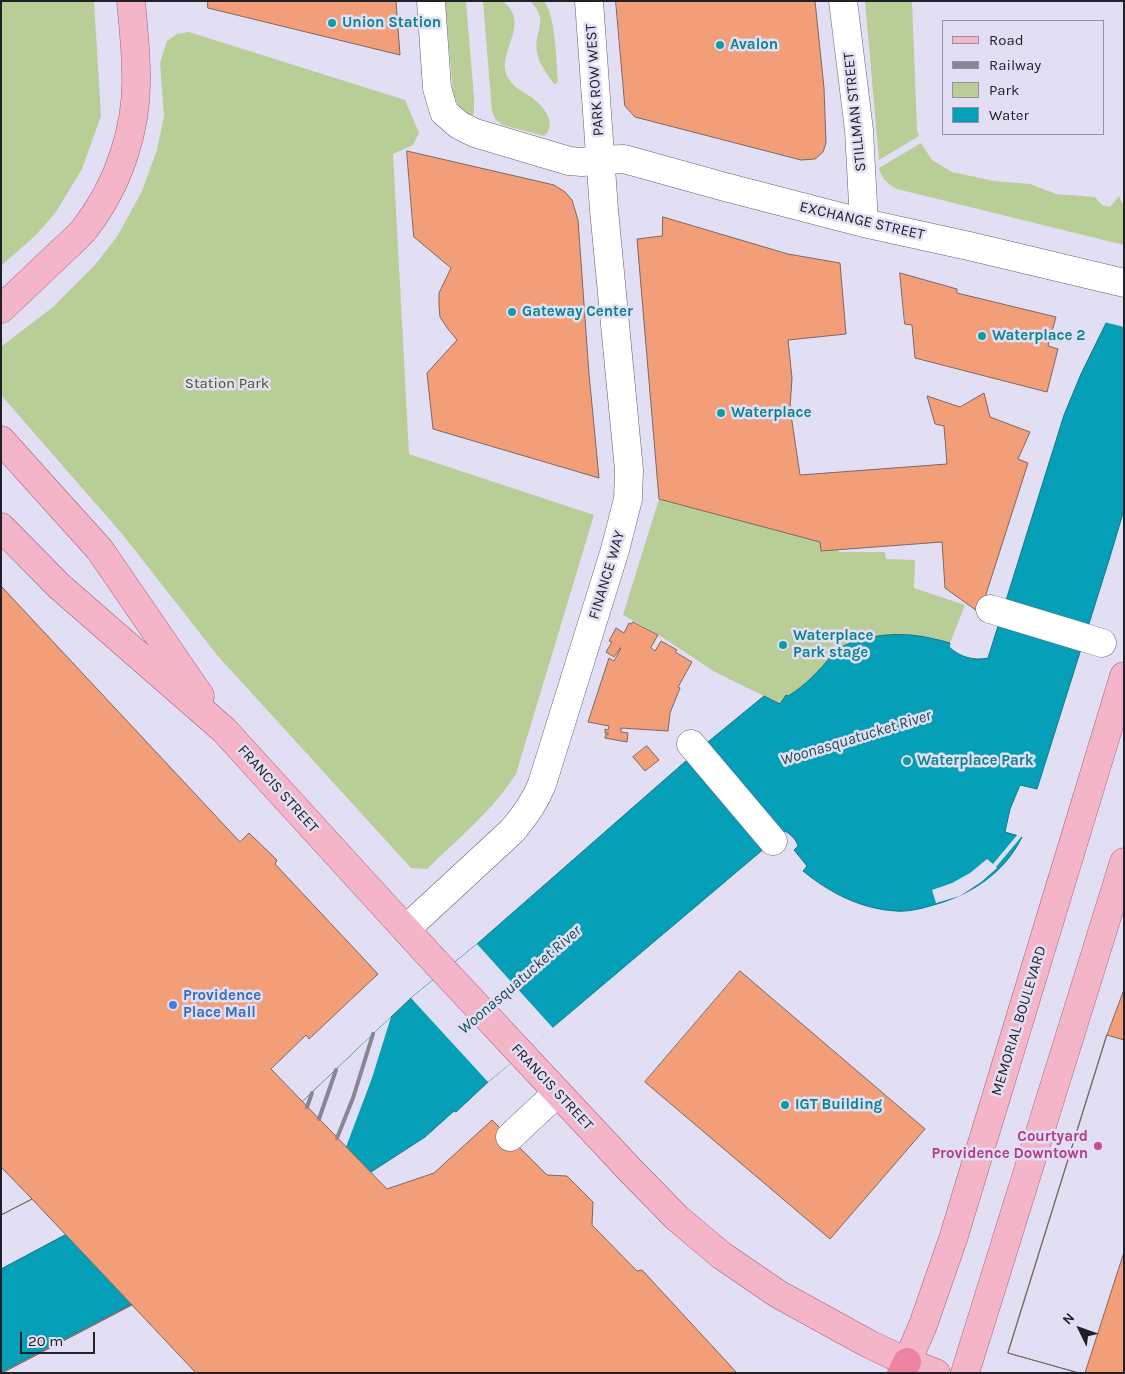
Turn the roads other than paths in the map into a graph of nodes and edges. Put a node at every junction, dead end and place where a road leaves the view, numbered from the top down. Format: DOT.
graph roads {
  1 [pos="131,1"];
  2 [pos="431,1"];
  3 [pos="589,1"];
  4 [pos="843,1"];
  5 [pos="600,160"];
  6 [pos="864,223"];
  7 [pos="1124,283"];
  8 [pos="1,309"];
  9 [pos="1,440"];
  10 [pos="1,527"];
  11 [pos="990,609"];
  12 [pos="1102,643"];
  13 [pos="1124,676"];
  14 [pos="224,730"];
  15 [pos="692,744"];
  16 [pos="773,841"];
  17 [pos="1124,862"];
  18 [pos="406,929"];
  19 [pos="557,1093"];
  20 [pos="510,1137"];
  21 [pos="904,1367"];
  22 [pos="936,1373"];
  23 [pos="965,1373"];
  1 -- 8 [label="main road"];
  2 -- 5 [label="street, EXCHANGE STREET"];
  3 -- 5 [label="street, PARK ROW WEST"];
  4 -- 6 [label="street, STILLMAN STREET"];
  5 -- 6 [label="street, EXCHANGE STREET"];
  5 -- 18 [label="street, FINANCE WAY"];
  6 -- 7 [label="street, EXCHANGE STREET"];
  9 -- 14 [label="main road, FRANCIS STREET"];
  10 -- 14 [label="main road, FRANCIS STREET"];
  11 -- 12 [label="street"];
  13 -- 21 [label="main road, MEMORIAL BOULEVARD"];
  14 -- 18 [label="main road, FRANCIS STREET"];
  15 -- 16 [label="street"];
  17 -- 23 [label="main road"];
  18 -- 19 [label="main road, FRANCIS STREET"];
  19 -- 20 [label="street"];
  19 -- 21 [label="main road, FRANCIS STREET"];
  21 -- 22 [label="main road, FRANCIS STREET"];
}
